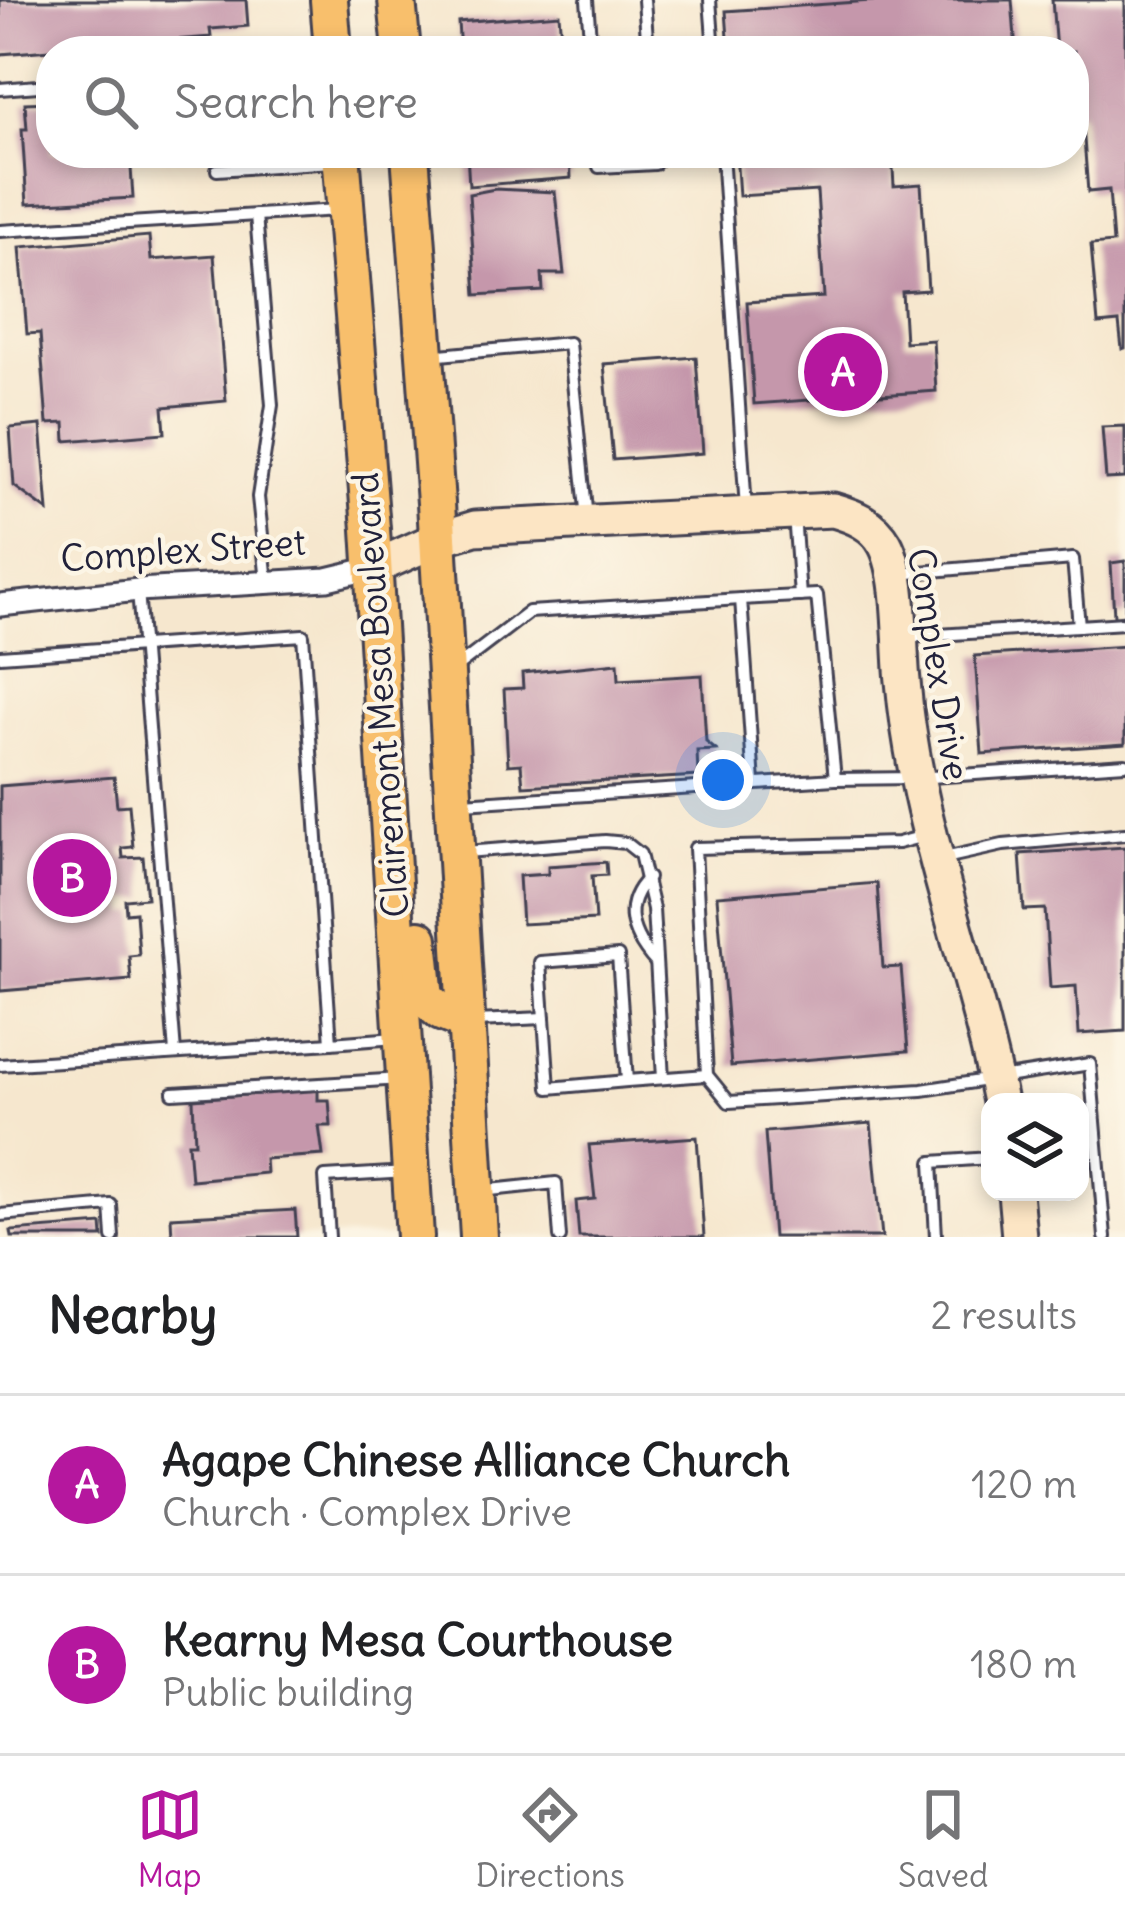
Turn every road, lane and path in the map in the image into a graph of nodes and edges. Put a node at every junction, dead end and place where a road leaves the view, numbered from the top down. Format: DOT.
graph roads {
  1 [pos="329,0"];
  2 [pos="398,0"];
  3 [pos="587,0"];
  4 [pos="644,0"];
  5 [pos="710,0"];
  6 [pos="332,36"];
  7 [pos="401,36"];
  8 [pos="590,36"];
  9 [pos="647,36"];
  10 [pos="713,36"];
  11 [pos="36,86"];
  12 [pos="0,89"];
  13 [pos="236,168"];
  14 [pos="342,168"];
  15 [pos="411,168"];
  16 [pos="723,168"];
  17 [pos="217,170"];
  18 [pos="345,209"];
  19 [pos="256,215"];
  20 [pos="0,231"];
  21 [pos="426,356"];
  22 [pos="794,511"];
  23 [pos="746,513"];
  24 [pos="587,522"];
  25 [pos="437,539"];
  26 [pos="373,568"];
  27 [pos="894,575"];
  28 [pos="267,583"];
  29 [pos="138,590"];
  30 [pos="800,596"];
  31 [pos="741,599"];
  32 [pos="0,605"];
  33 [pos="1125,622"];
  34 [pos="1079,626"];
  35 [pos="899,638"];
  36 [pos="141,646"];
  37 [pos="0,656"];
  38 [pos="446,675"];
  39 [pos="1125,764"];
  40 [pos="916,778"];
  41 [pos="835,779"];
  42 [pos="754,782"];
  43 [pos="453,804"];
  44 [pos="1125,834"];
  45 [pos="934,847"];
  46 [pos="456,853"];
  47 [pos="392,875"];
  48 [pos="648,878"];
  49 [pos="656,962"];
  50 [pos="544,1018"];
  51 [pos="466,1022"];
  52 [pos="402,1038"];
  53 [pos="331,1042"];
  54 [pos="175,1053"];
  55 [pos="0,1065"];
  56 [pos="707,1075"];
  57 [pos="663,1078"];
  58 [pos="405,1079"];
  59 [pos="628,1081"];
  60 [pos="998,1089"];
  61 [pos="172,1094"];
  62 [pos="981,1159"];
  63 [pos="411,1172"];
  64 [pos="476,1192"];
  65 [pos="1016,1201"];
  66 [pos="0,1215"];
  67 [pos="113,1237"];
  68 [pos="329,1237"];
  69 [pos="415,1237"];
  70 [pos="479,1237"];
  71 [pos="560,1237"];
  72 [pos="936,1237"];
  73 [pos="1019,1237"];
  74 [pos="1105,1237"];
  1 -- 6 [label="main road"];
  2 -- 7 [label="main road"];
  3 -- 8 [label="lane"];
  4 -- 9 [label="lane"];
  5 -- 10 [label="lane"];
  11 -- 12 [label="lane"];
  13 -- 17 [label="lane"];
  14 -- 18 [label="main road, Clairemont Mesa Boulevard"];
  15 -- 21 [label="main road, Clairemont Mesa Boulevard"];
  16 -- 23 [label="lane"];
  18 -- 19 [label="lane"];
  18 -- 26 [label="main road, Clairemont Mesa Boulevard"];
  19 -- 20 [label="lane"];
  19 -- 28 [label="lane"];
  21 -- 24 [label="lane"];
  21 -- 25 [label="main road, Clairemont Mesa Boulevard"];
  22 -- 23 [label="street, Complex Drive"];
  22 -- 27 [label="street, Complex Drive"];
  22 -- 30 [label="lane"];
  23 -- 24 [label="street, Complex Drive"];
  24 -- 25 [label="street, Complex Drive"];
  25 -- 26 [label="street, Complex Street"];
  25 -- 38 [label="main road, Clairemont Mesa Boulevard"];
  26 -- 28 [label="street, Complex Street"];
  26 -- 47 [label="main road, Clairemont Mesa Boulevard"];
  27 -- 34 [label="lane"];
  27 -- 35 [label="street, Complex Drive"];
  28 -- 29 [label="street, Complex Street"];
  29 -- 32 [label="street, Complex Street"];
  29 -- 36 [label="lane"];
  30 -- 31 [label="lane"];
  30 -- 41 [label="lane"];
  31 -- 38 [label="lane"];
  31 -- 42 [label="lane"];
  33 -- 34 [label="lane"];
  34 -- 35 [label="lane"];
  35 -- 40 [label="street, Complex Drive"];
  36 -- 37 [label="lane"];
  36 -- 53 [label="lane"];
  36 -- 54 [label="lane"];
  38 -- 43 [label="main road, Clairemont Mesa Boulevard"];
  39 -- 40 [label="lane"];
  40 -- 41 [label="lane"];
  40 -- 45 [label="street, Complex Drive"];
  41 -- 42 [label="lane"];
  42 -- 43 [label="lane"];
  43 -- 46 [label="main road, Clairemont Mesa Boulevard"];
  44 -- 45 [label="lane"];
  45 -- 56 [label="lane"];
  45 -- 60 [label="street, Complex Drive"];
  46 -- 48 [label="lane"];
  46 -- 51 [label="main road, Clairemont Mesa Boulevard"];
  47 -- 51 [label="main road"];
  47 -- 52 [label="main road, Clairemont Mesa Boulevard"];
  48 -- 49 [label="lane"];
  48 -- 49 [label="lane"];
  49 -- 57 [label="lane"];
  50 -- 51 [label="lane"];
  50 -- 59 [label="lane"];
  50 -- 59 [label="lane"];
  51 -- 64 [label="main road, Clairemont Mesa Boulevard"];
  52 -- 53 [label="lane"];
  52 -- 58 [label="main road, Clairemont Mesa Boulevard"];
  53 -- 54 [label="lane"];
  54 -- 55 [label="lane"];
  56 -- 57 [label="lane"];
  56 -- 60 [label="lane"];
  57 -- 59 [label="lane"];
  58 -- 61 [label="lane"];
  58 -- 63 [label="main road, Clairemont Mesa Boulevard"];
  60 -- 74 [label="lane"];
  62 -- 72 [label="lane"];
  63 -- 68 [label="lane"];
  63 -- 69 [label="main road, Clairemont Mesa Boulevard"];
  64 -- 70 [label="main road, Clairemont Mesa Boulevard"];
  64 -- 71 [label="lane"];
  65 -- 73 [label="street"];
  66 -- 67 [label="lane"];
}
